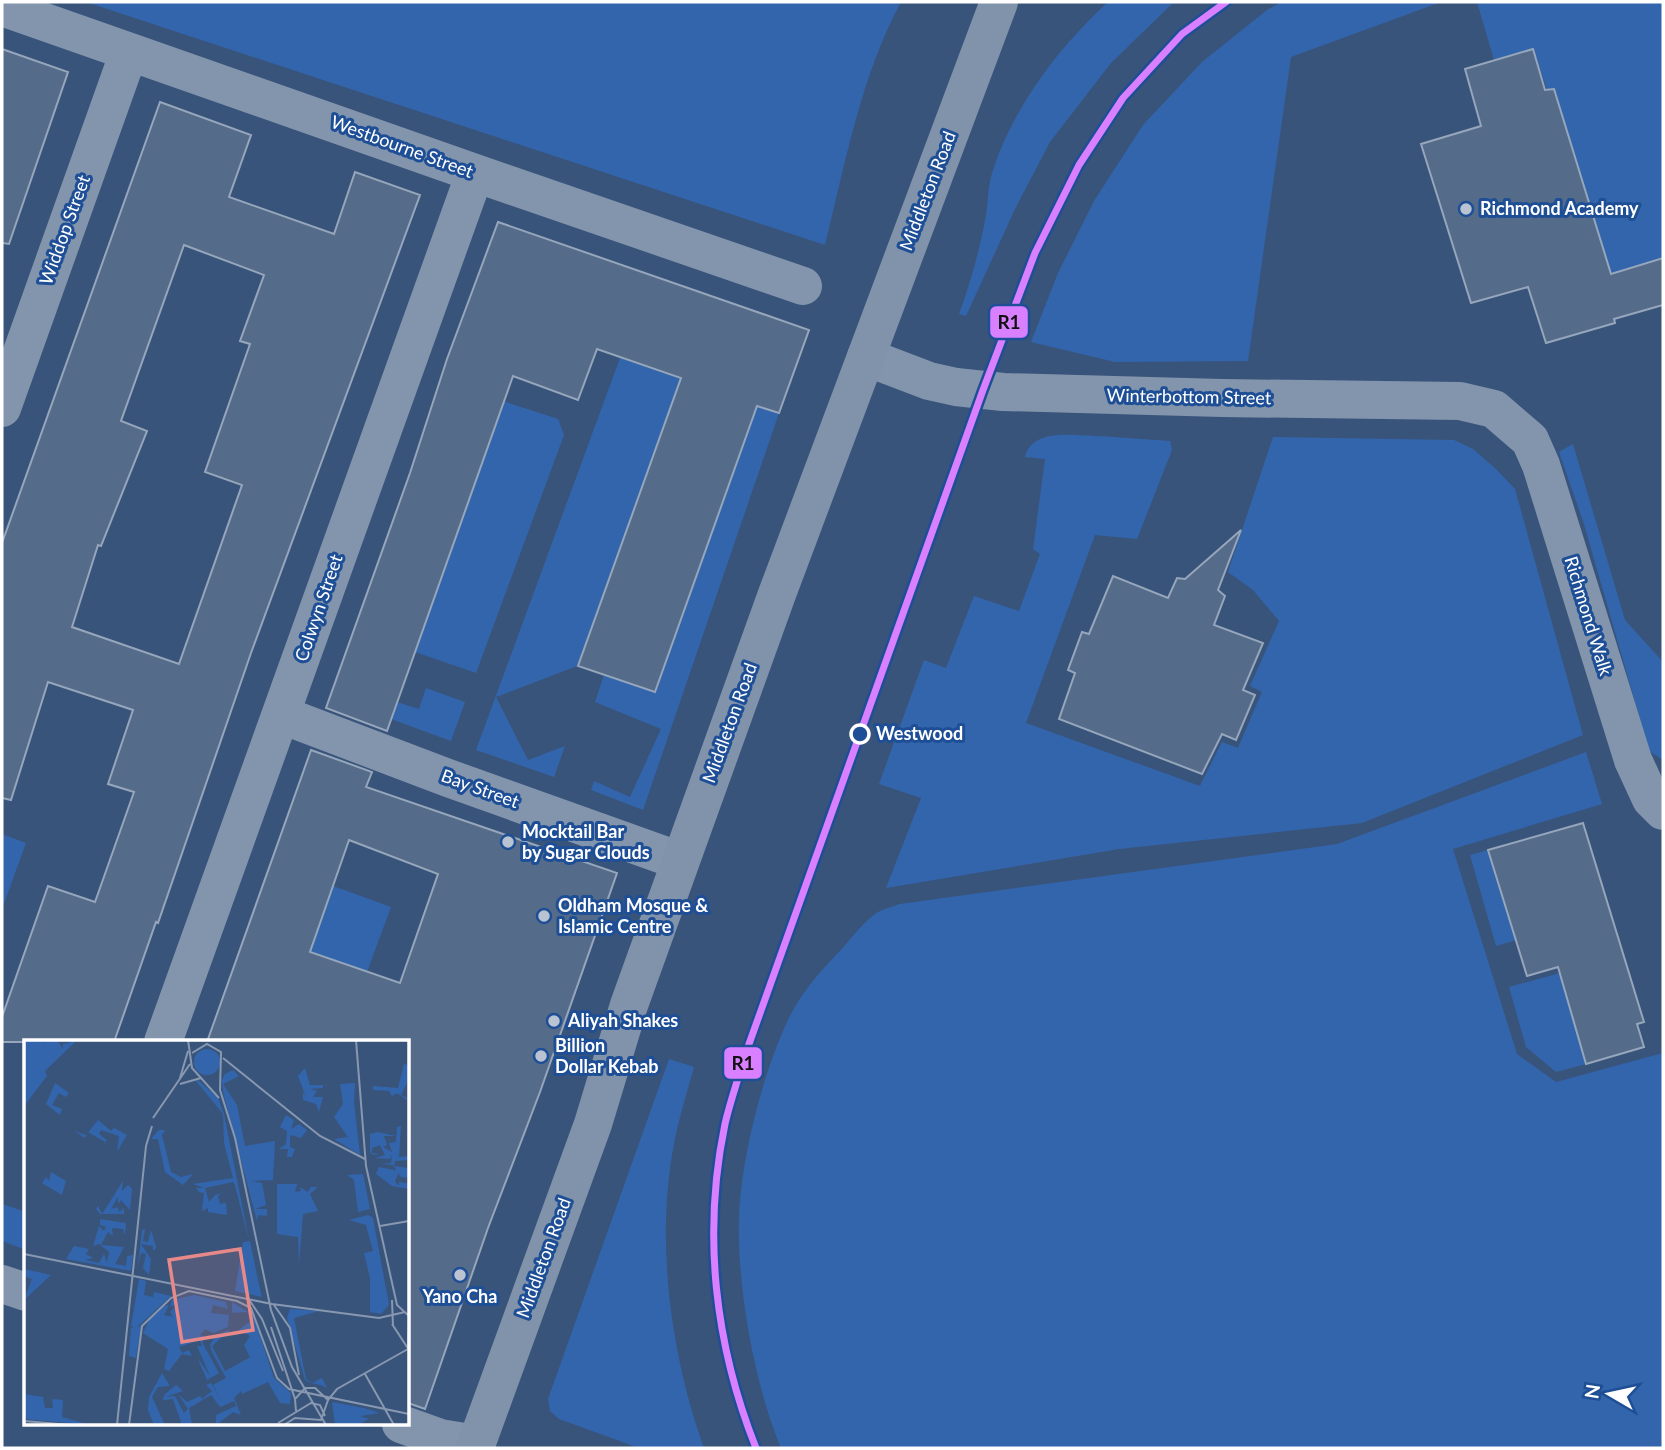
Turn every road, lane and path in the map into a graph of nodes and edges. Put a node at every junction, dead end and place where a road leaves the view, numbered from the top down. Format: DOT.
graph roads {
  1 [pos="1003,4"];
  2 [pos="2,7"];
  3 [pos="129,51"];
  4 [pos="475,173"];
  5 [pos="803,286"];
  6 [pos="866,357"];
  7 [pos="2,408"];
  8 [pos="1511,423"];
  9 [pos="282,715"];
  10 [pos="1663,811"];
  11 [pos="680,861"];
  12 [pos="164,1040"];
  13 [pos="2,1284"];
  14 [pos="24,1291"];
  15 [pos="407,1426"];
  16 [pos="476,1446"];
  1 -- 6 [label="main road, Middleton Road"];
  2 -- 3 [label="street, Westbourne Street"];
  3 -- 4 [label="street, Westbourne Street"];
  3 -- 7 [label="street, Widdop Street"];
  4 -- 5 [label="street, Westbourne Street"];
  4 -- 9 [label="street, Colwyn Street"];
  6 -- 8 [label="street, Winterbottom Street"];
  6 -- 11 [label="main road, Middleton Road"];
  8 -- 10 [label="street, Richmond Walk"];
  9 -- 11 [label="street, Bay Street"];
  9 -- 12 [label="street, Colwyn Street"];
  11 -- 16 [label="main road, Middleton Road"];
  13 -- 14 [label="street"];
  15 -- 16 [label="street"];
}
